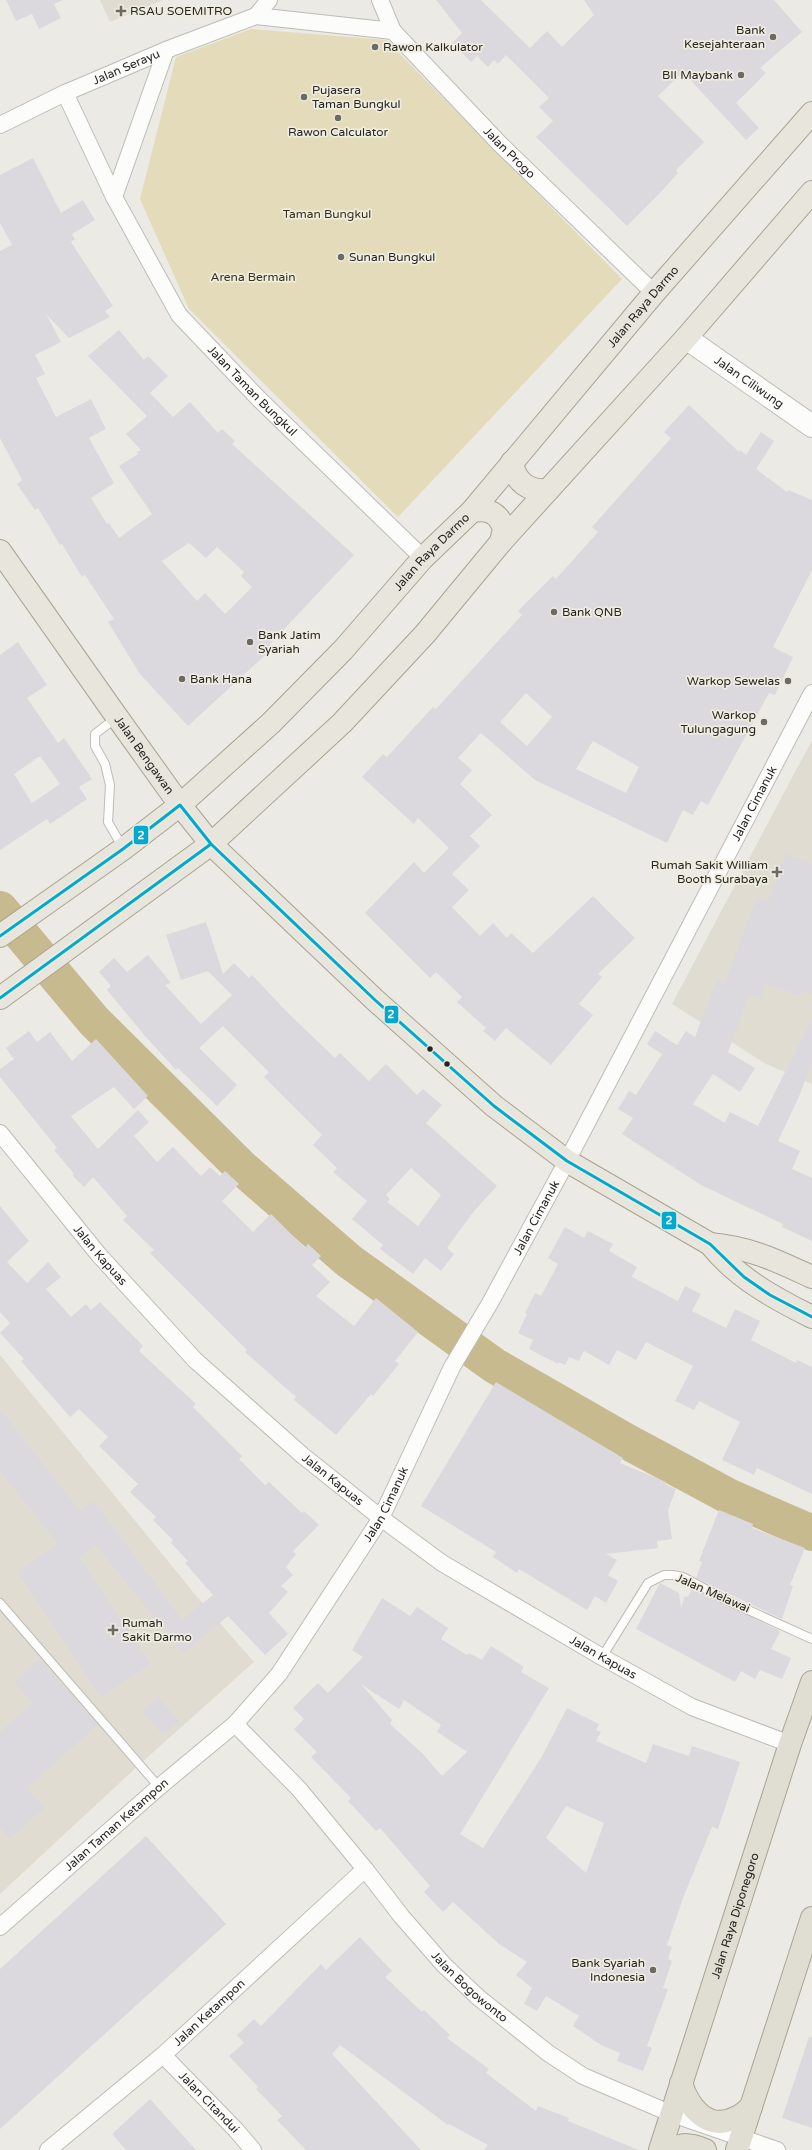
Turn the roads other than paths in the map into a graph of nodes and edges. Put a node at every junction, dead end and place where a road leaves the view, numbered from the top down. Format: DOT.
graph roads {
  1 [pos="269,0"];
  2 [pos="380,0"];
  3 [pos="256,16"];
  4 [pos="393,31"];
  5 [pos="166,50"];
  6 [pos="65,93"];
  7 [pos="812,113"];
  8 [pos="0,125"];
  9 [pos="812,192"];
  10 [pos="114,197"];
  11 [pos="654,293"];
  12 [pos="686,338"];
  13 [pos="812,426"];
  14 [pos="512,462"];
  15 [pos="548,490"];
  16 [pos="472,511"];
  17 [pos="500,542"];
  18 [pos="0,551"];
  19 [pos="424,558"];
  20 [pos="812,693"];
  21 [pos="117,717"];
  22 [pos="180,805"];
  23 [pos="211,844"];
  24 [pos="123,849"];
  25 [pos="6,932"];
  26 [pos="0,998"];
  27 [pos="0,1133"];
  28 [pos="567,1161"];
  29 [pos="710,1244"];
  30 [pos="812,1277"];
  31 [pos="812,1317"];
  32 [pos="381,1518"];
  33 [pos="0,1603"];
  34 [pos="812,1639"];
  35 [pos="602,1657"];
  36 [pos="812,1682"];
  37 [pos="235,1724"];
  38 [pos="790,1744"];
  39 [pos="159,1787"];
  40 [pos="365,1869"];
  41 [pos="812,1918"];
  42 [pos="0,1927"];
  43 [pos="163,2056"];
  44 [pos="681,2083"];
  45 [pos="751,2107"];
  46 [pos="672,2114"];
  47 [pos="739,2144"];
  48 [pos="48,2150"];
  49 [pos="253,2150"];
  50 [pos="660,2150"];
  51 [pos="670,2150"];
  52 [pos="704,2150"];
  53 [pos="777,2150"];
  1 -- 3 [label="street"];
  2 -- 4 [label="street, Jalan Progo"];
  3 -- 4 [label="street, Jalan Serayu"];
  3 -- 5 [label="street, Jalan Serayu"];
  4 -- 11 [label="street, Jalan Progo"];
  5 -- 6 [label="street, Jalan Serayu"];
  5 -- 10 [label="street"];
  6 -- 8 [label="street, Jalan Serayu"];
  6 -- 10 [label="street, Jalan Taman Bungkul"];
  7 -- 11 [label="main road, Jalan Raya Darmo"];
  9 -- 12 [label="main road"];
  10 -- 19 [label="street, Jalan Taman Bungkul"];
  11 -- 14 [label="main road, Jalan Raya Darmo"];
  12 -- 13 [label="main road, Jalan Ciliwung"];
  12 -- 15 [label="main road"];
  14 -- 15 [label="main road"];
  14 -- 16 [label="main road, Jalan Raya Darmo"];
  15 -- 17 [label="main road"];
  16 -- 17 [label="main road"];
  16 -- 19 [label="main road, Jalan Raya Darmo"];
  17 -- 23 [label="main road"];
  18 -- 21 [label="main road, Jalan Bengawan"];
  19 -- 22 [label="main road, Jalan Raya Darmo"];
  20 -- 28 [label="street, Jalan Cimanuk"];
  21 -- 22 [label="main road, Jalan Bengawan"];
  21 -- 24 [label="lane"];
  22 -- 23 [label="main road, Jalan Bengawan"];
  22 -- 24 [label="main road, Jalan Raya Darmo"];
  23 -- 26 [label="main road"];
  23 -- 28 [label="main road, Jalan Bengawan"];
  24 -- 25 [label="main road, Jalan Raya Darmo"];
  27 -- 32 [label="street, Jalan Kapuas"];
  28 -- 29 [label="main road, Jalan Bengawan"];
  28 -- 32 [label="street, Jalan Cimanuk"];
  29 -- 30 [label="main road, Jalan Bengawan"];
  29 -- 31 [label="main road, Jalan Bengawan"];
  32 -- 35 [label="street, Jalan Kapuas"];
  32 -- 37 [label="street, Jalan Cimanuk"];
  33 -- 39 [label="lane"];
  34 -- 35 [label="lane, Jalan Melawai"];
  35 -- 38 [label="street, Jalan Kapuas"];
  36 -- 38 [label="highway, Jalan Raya Diponegoro"];
  37 -- 39 [label="street, Jalan Taman Ketampon"];
  37 -- 40 [label="street, Jalan Bogowonto"];
  38 -- 44 [label="highway, Jalan Raya Diponegoro"];
  39 -- 42 [label="street, Jalan Taman Ketampon"];
  40 -- 43 [label="street, Jalan Ketampon"];
  40 -- 46 [label="street, Jalan Bogowonto"];
  41 -- 45 [label="highway"];
  43 -- 48 [label="street, Jalan Ketampon"];
  43 -- 49 [label="street, Jalan Citandui"];
  44 -- 45 [label="highway"];
  44 -- 46 [label="highway, Jalan Raya Diponegoro"];
  45 -- 47 [label="highway"];
  46 -- 47 [label="street, Jalan Bogowonto"];
  46 -- 50 [label="highway, Jalan Raya Diponegoro"];
  47 -- 53 [label="street, Jalan Bogowonto"];
  51 -- 52 [label="highway"];
}
